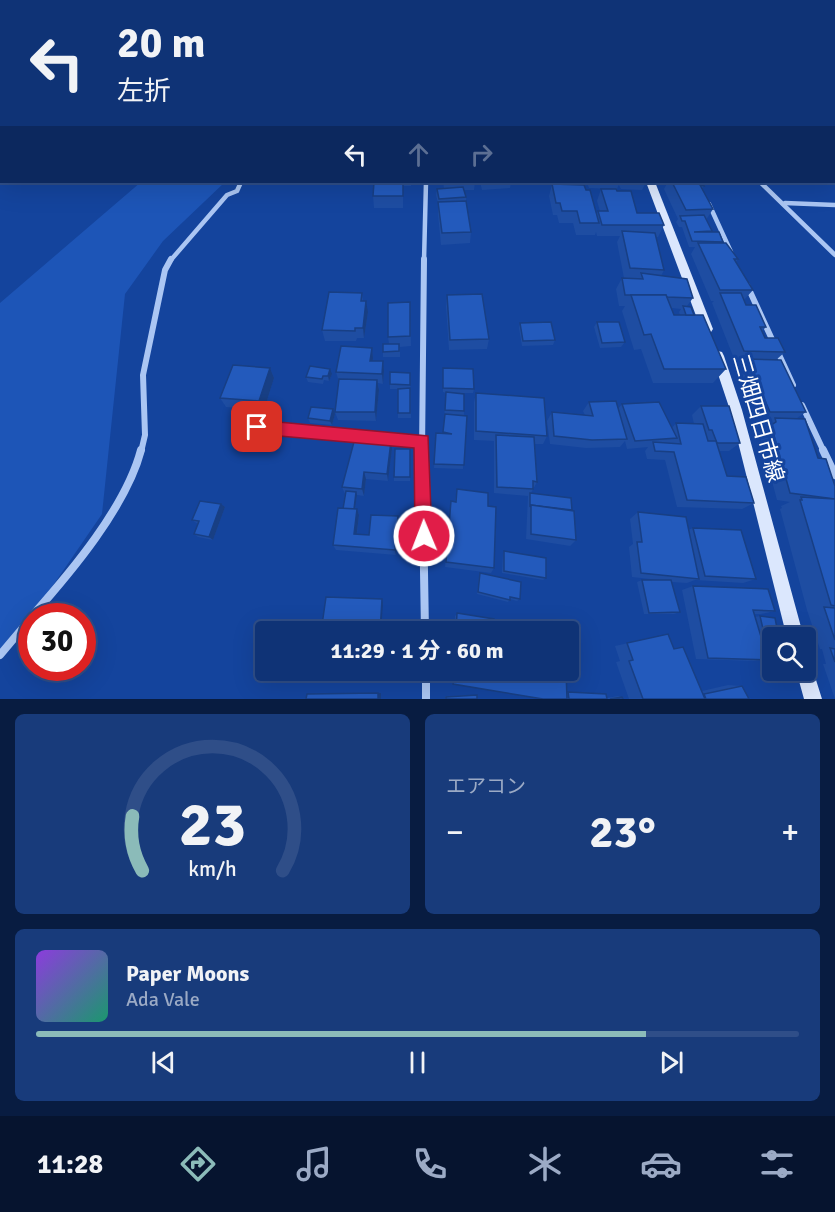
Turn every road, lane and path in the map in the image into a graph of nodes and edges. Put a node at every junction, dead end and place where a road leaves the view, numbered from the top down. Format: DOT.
graph roads {
  1 [pos="241,183"];
  2 [pos="426,183"];
  3 [pos="650,183"];
  4 [pos="761,183"];
  5 [pos="706,199"];
  6 [pos="784,203"];
  7 [pos="835,205"];
  8 [pos="835,255"];
  9 [pos="736,263"];
  10 [pos="741,273"];
  11 [pos="795,390"];
  12 [pos="800,401"];
  13 [pos="257,427"];
  14 [pos="422,441"];
  15 [pos="835,475"];
  16 [pos="44,603"];
  17 [pos="425,621"];
  18 [pos="793,627"];
  19 [pos="18,634"];
  20 [pos="0,655"];
  21 [pos="426,681"];
  22 [pos="808,681"];
  23 [pos="426,699"];
  24 [pos="813,699"];
  1 -- 16 [label="street"];
  2 -- 14 [label="street"];
  3 -- 18 [label="main road, 三畑四日市線"];
  4 -- 6 [label="street"];
  5 -- 9 [label="street"];
  6 -- 7 [label="street"];
  6 -- 8 [label="street"];
  10 -- 11 [label="street"];
  12 -- 15 [label="street"];
  13 -- 14 [label="street"];
  14 -- 17 [label="street"];
  19 -- 20 [label="street"];
  21 -- 23 [label="street"];
  22 -- 24 [label="main road"];
}
